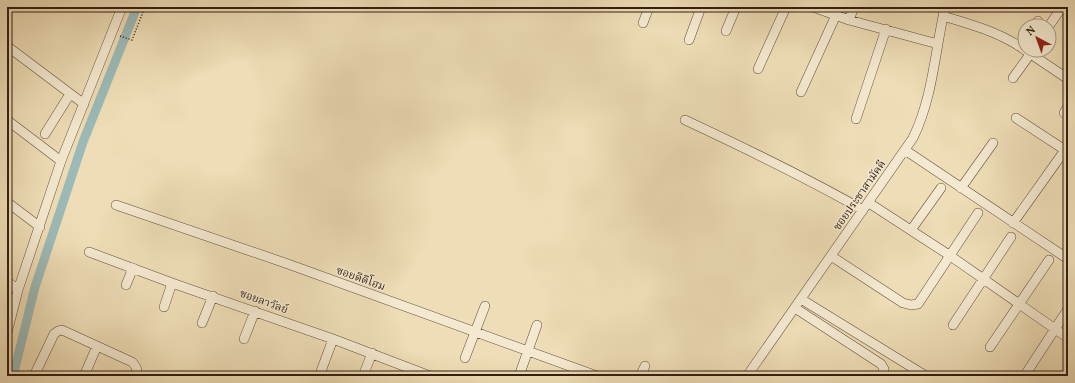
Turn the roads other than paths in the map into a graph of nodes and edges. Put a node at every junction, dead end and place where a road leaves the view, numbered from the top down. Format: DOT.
graph roads {
  1 [pos="122,7"];
  2 [pos="649,7"];
  3 [pos="700,7"];
  4 [pos="736,7"];
  5 [pos="786,7"];
  6 [pos="813,7"];
  7 [pos="854,7"];
  8 [pos="1062,7"];
  9 [pos="944,11"];
  10 [pos="836,15"];
  11 [pos="1054,18"];
  12 [pos="849,20"];
  13 [pos="644,23"];
  14 [pos="886,29"];
  15 [pos="726,31"];
  16 [pos="689,40"];
  17 [pos="938,44"];
  18 [pos="1017,44"];
  19 [pos="7,46"];
  20 [pos="1023,58"];
  21 [pos="1039,58"];
  22 [pos="758,69"];
  23 [pos="1014,78"];
  24 [pos="1068,79"];
  25 [pos="801,92"];
  26 [pos="70,94"];
  27 [pos="84,104"];
  28 [pos="856,118"];
  29 [pos="1016,118"];
  30 [pos="7,120"];
  31 [pos="685,120"];
  32 [pos="46,134"];
  33 [pos="993,143"];
  34 [pos="905,150"];
  35 [pos="1066,151"];
  36 [pos="61,161"];
  37 [pos="941,188"];
  38 [pos="961,188"];
  39 [pos="7,202"];
  40 [pos="116,205"];
  41 [pos="866,206"];
  42 [pos="978,213"];
  43 [pos="1013,223"];
  44 [pos="40,227"];
  45 [pos="911,230"];
  46 [pos="1011,237"];
  47 [pos="89,252"];
  48 [pos="949,255"];
  49 [pos="831,256"];
  50 [pos="1068,259"];
  51 [pos="1050,260"];
  52 [pos="133,268"];
  53 [pos="982,279"];
  54 [pos="7,281"];
  55 [pos="172,283"];
  56 [pos="126,285"];
  57 [pos="18,290"];
  58 [pos="213,296"];
  59 [pos="801,299"];
  60 [pos="1019,304"];
  61 [pos="485,306"];
  62 [pos="164,307"];
  63 [pos="795,308"];
  64 [pos="1068,309"];
  65 [pos="255,311"];
  66 [pos="202,323"];
  67 [pos="537,325"];
  68 [pos="953,325"];
  69 [pos="1055,329"];
  70 [pos="475,332"];
  71 [pos="7,333"];
  72 [pos="1068,338"];
  73 [pos="244,339"];
  74 [pos="333,339"];
  75 [pos="98,346"];
  76 [pos="990,347"];
  77 [pos="527,350"];
  78 [pos="372,353"];
  79 [pos="465,358"];
  80 [pos="645,366"];
  81 [pos="405,367"];
  82 [pos="1027,372"];
  83 [pos="581,373"];
  84 [pos="320,374"];
  85 [pos="34,376"];
  86 [pos="84,376"];
  87 [pos="135,376"];
  88 [pos="363,376"];
  89 [pos="402,376"];
  90 [pos="430,376"];
  91 [pos="519,376"];
  92 [pos="597,376"];
  93 [pos="640,376"];
  94 [pos="747,376"];
  95 [pos="881,376"];
  96 [pos="926,376"];
  1 -- 27 [label="street"];
  2 -- 13 [label="street"];
  3 -- 16 [label="street"];
  4 -- 15 [label="street"];
  5 -- 22 [label="street"];
  6 -- 10 [label="street"];
  7 -- 12 [label="street"];
  8 -- 11 [label="street"];
  9 -- 17 [label="street, ซอยประชาสามัคคี"];
  9 -- 18 [label="street"];
  10 -- 12 [label="street"];
  10 -- 25 [label="street"];
  12 -- 14 [label="street"];
  14 -- 17 [label="street"];
  14 -- 28 [label="street"];
  17 -- 34 [label="street, ซอยประชาสามัคคี"];
  19 -- 26 [label="street"];
  20 -- 23 [label="street"];
  21 -- 24 [label="street"];
  26 -- 27 [label="street"];
  26 -- 32 [label="street"];
  27 -- 36 [label="street"];
  29 -- 35 [label="street"];
  30 -- 36 [label="street"];
  31 -- 41 [label="street"];
  33 -- 38 [label="street"];
  34 -- 38 [label="street"];
  34 -- 41 [label="street, ซอยประชาสามัคคี"];
  35 -- 43 [label="street"];
  36 -- 44 [label="street"];
  37 -- 45 [label="street"];
  38 -- 43 [label="street"];
  39 -- 44 [label="street"];
  40 -- 70 [label="street, ซอยดีดีโฮม"];
  41 -- 45 [label="street"];
  41 -- 49 [label="street, ซอยประชาสามัคคี"];
  42 -- 48 [label="street"];
  43 -- 50 [label="street"];
  44 -- 57 [label="street"];
  45 -- 48 [label="street"];
  46 -- 53 [label="street"];
  47 -- 52 [label="street, ซอยลาวัลย์"];
  48 -- 49 [label="street"];
  48 -- 53 [label="street"];
  49 -- 59 [label="street, ซอยประชาสามัคคี"];
  51 -- 60 [label="street"];
  52 -- 55 [label="street, ซอยลาวัลย์"];
  52 -- 56 [label="street"];
  53 -- 60 [label="street"];
  53 -- 68 [label="street"];
  54 -- 57 [label="street"];
  55 -- 58 [label="street, ซอยลาวัลย์"];
  55 -- 62 [label="street"];
  57 -- 71 [label="street"];
  58 -- 65 [label="street, ซอยลาวัลย์"];
  58 -- 66 [label="street"];
  59 -- 63 [label="street, ซอยประชาสามัคคี"];
  59 -- 96 [label="street"];
  60 -- 69 [label="street"];
  60 -- 76 [label="street"];
  61 -- 70 [label="street"];
  63 -- 94 [label="street, ซอยประชาสามัคคี"];
  63 -- 95 [label="street"];
  64 -- 69 [label="street"];
  65 -- 73 [label="street"];
  65 -- 74 [label="street, ซอยลาวัลย์"];
  67 -- 77 [label="street"];
  69 -- 72 [label="street"];
  69 -- 82 [label="street"];
  70 -- 77 [label="street, ซอยดีดีโฮม"];
  70 -- 79 [label="street"];
  74 -- 78 [label="street, ซอยลาวัลย์"];
  74 -- 84 [label="street"];
  75 -- 85 [label="street"];
  75 -- 86 [label="street"];
  75 -- 87 [label="street"];
  77 -- 83 [label="street, ซอยดีดีโฮม"];
  77 -- 91 [label="street"];
  78 -- 81 [label="street, ซอยลาวัลย์"];
  78 -- 88 [label="street"];
  80 -- 93 [label="street"];
  81 -- 89 [label="street"];
  81 -- 90 [label="street, ซอยลาวัลย์"];
  83 -- 92 [label="street, ซอยดีดีโฮม"];
}
